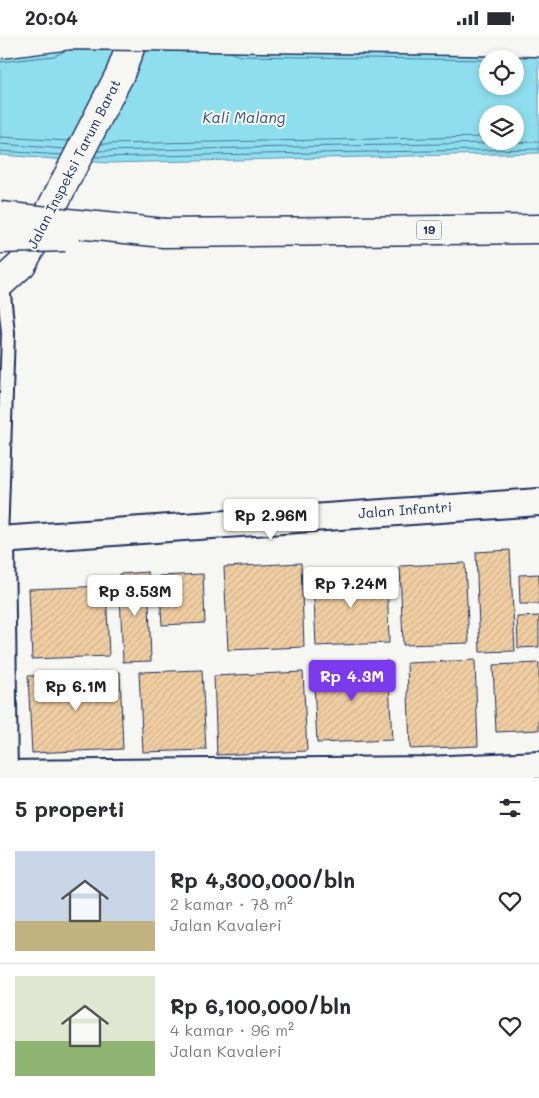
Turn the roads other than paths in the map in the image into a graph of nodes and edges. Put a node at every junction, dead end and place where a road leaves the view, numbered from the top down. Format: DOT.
graph roads {
  1 [pos="70,35"];
  2 [pos="135,35"];
  3 [pos="539,42"];
  4 [pos="0,44"];
  5 [pos="0,216"];
  6 [pos="539,229"];
  7 [pos="164,233"];
  8 [pos="0,239"];
  9 [pos="1,284"];
  10 [pos="539,502"];
  11 [pos="0,540"];
  12 [pos="539,765"];
  13 [pos="427,774"];
  14 [pos="4,776"];
  1 -- 3 [label="main road, bridge"];
  1 -- 4 [label="main road, bridge"];
  2 -- 9 [label="main road, Jalan Inspeksi Tarum Barat, bridge"];
  5 -- 7 [label="main road, 19, bridge"];
  6 -- 7 [label="main road, 19"];
  7 -- 8 [label="main road, bridge"];
  9 -- 11 [label="lane"];
  10 -- 11 [label="street, Jalan Infantri"];
  11 -- 14 [label="street"];
  12 -- 13 [label="street"];
  13 -- 14 [label="street"];
}
